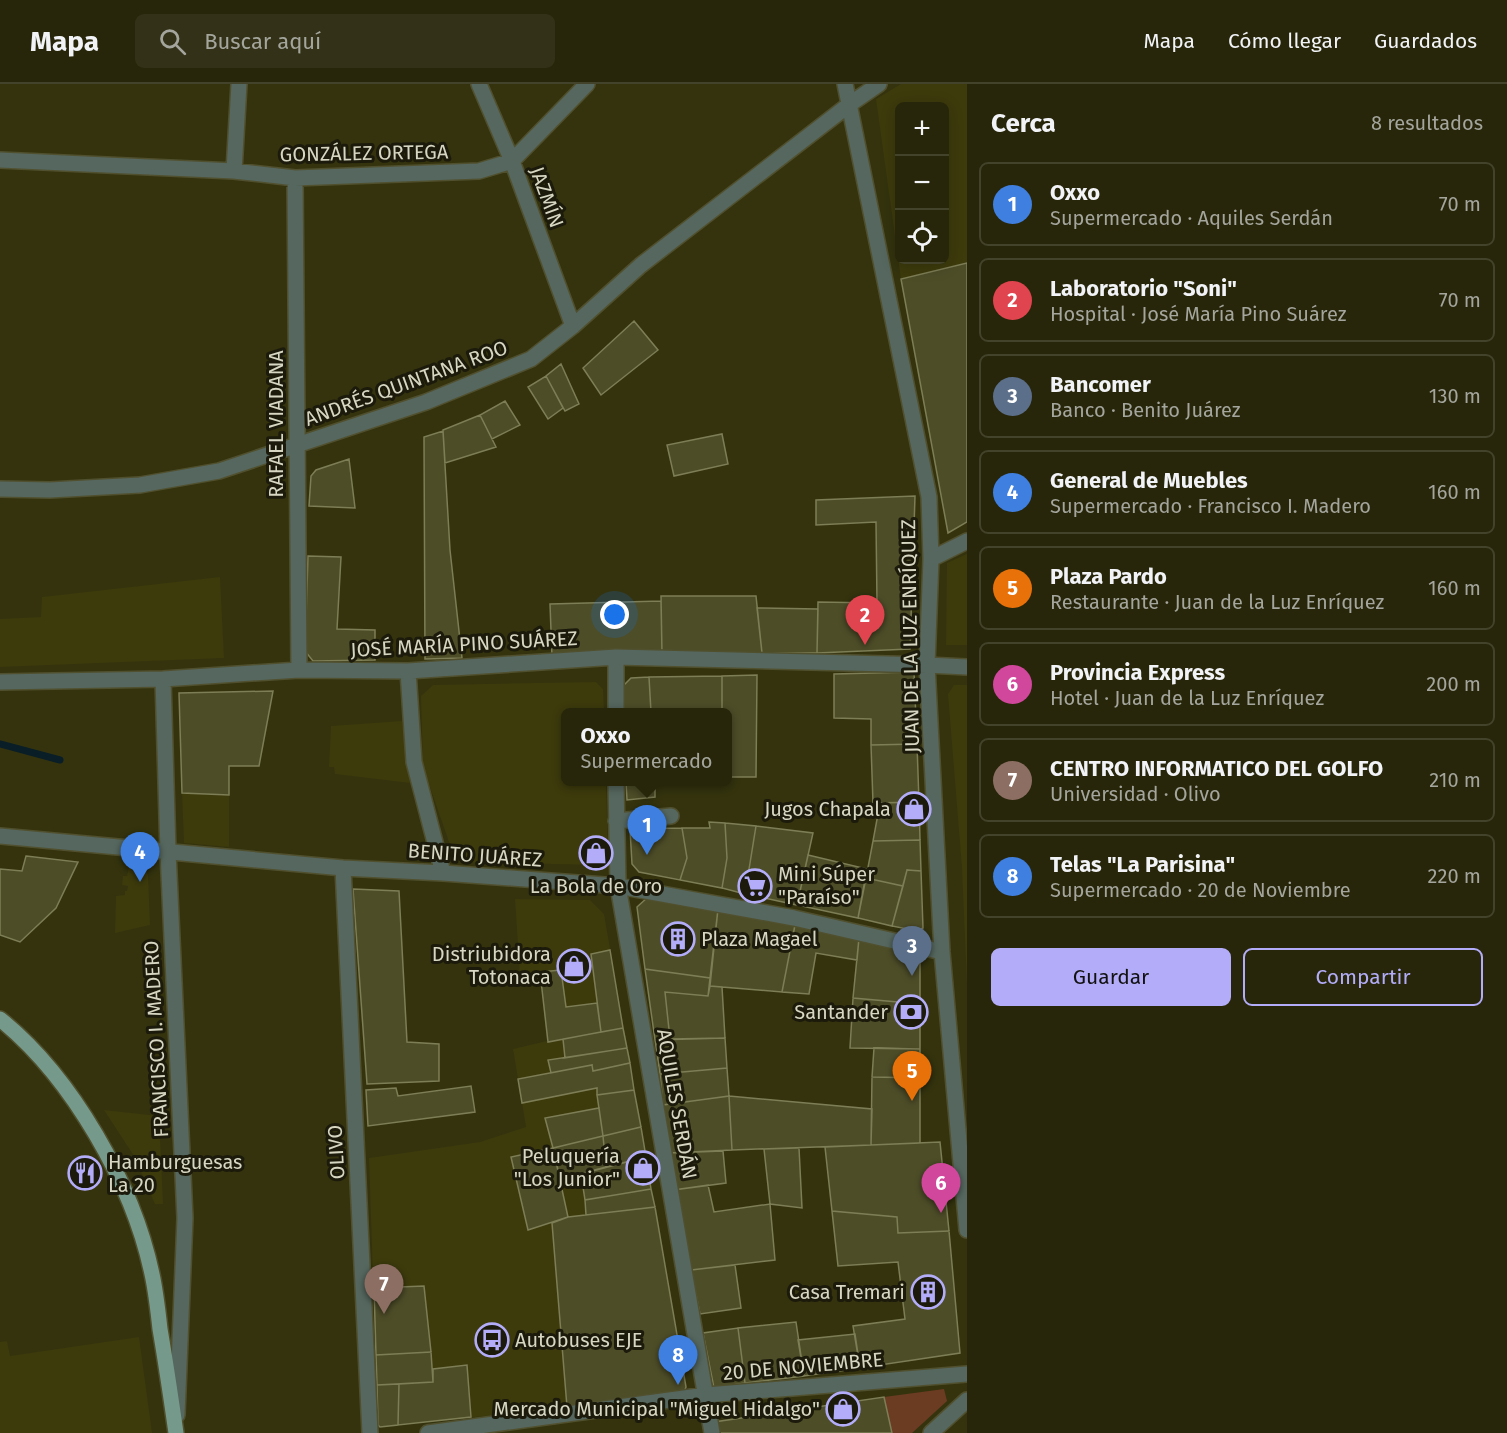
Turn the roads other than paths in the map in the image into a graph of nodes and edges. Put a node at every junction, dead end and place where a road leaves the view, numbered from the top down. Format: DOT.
graph roads {
  1 [pos="239,84"];
  2 [pos="479,84"];
  3 [pos="586,84"];
  4 [pos="845,84"];
  5 [pos="879,84"];
  6 [pos="850,104"];
  7 [pos="0,160"];
  8 [pos="512,161"];
  9 [pos="234,171"];
  10 [pos="295,178"];
  11 [pos="573,326"];
  12 [pos="298,445"];
  13 [pos="0,489"];
  14 [pos="967,541"];
  15 [pos="931,559"];
  16 [pos="616,657"];
  17 [pos="927,665"];
  18 [pos="967,667"];
  19 [pos="298,670"];
  20 [pos="408,671"];
  21 [pos="163,679"];
  22 [pos="0,682"];
  23 [pos="616,708"];
  24 [pos="616,786"];
  25 [pos="671,816"];
  26 [pos="616,821"];
  27 [pos="0,836"];
  28 [pos="168,852"];
  29 [pos="343,868"];
  30 [pos="443,873"];
  31 [pos="618,886"];
  32 [pos="942,952"];
  33 [pos="0,1019"];
  34 [pos="967,1230"];
  35 [pos="967,1374"];
  36 [pos="706,1395"];
  37 [pos="967,1400"];
  38 [pos="176,1433"];
  39 [pos="370,1433"];
  40 [pos="428,1433"];
  41 [pos="712,1433"];
  42 [pos="931,1433"];
  1 -- 9 [label="street"];
  2 -- 8 [label="street, JAZMÍN"];
  3 -- 8 [label="street, GONZÁLEZ ORTEGA"];
  4 -- 6 [label="street, JUAN DE LA LUZ ENRÍQUEZ"];
  5 -- 6 [label="street, ANDRÉS QUINTANA ROO"];
  6 -- 11 [label="street, ANDRÉS QUINTANA ROO"];
  6 -- 15 [label="street, JUAN DE LA LUZ ENRÍQUEZ"];
  7 -- 9 [label="street, GONZÁLEZ ORTEGA"];
  8 -- 10 [label="street, GONZÁLEZ ORTEGA"];
  8 -- 11 [label="street, JAZMÍN"];
  9 -- 10 [label="street, GONZÁLEZ ORTEGA"];
  10 -- 12 [label="street, RAFAEL VIADANA"];
  11 -- 12 [label="street, ANDRÉS QUINTANA ROO"];
  12 -- 13 [label="street, ANDRÉS QUINTANA ROO"];
  12 -- 19 [label="street, RAFAEL VIADANA"];
  14 -- 15 [label="street"];
  15 -- 17 [label="street, JUAN DE LA LUZ ENRÍQUEZ"];
  16 -- 17 [label="street, JOSÉ MARÍA PINO SUÁREZ"];
  16 -- 20 [label="street, JOSÉ MARÍA PINO SUÁREZ"];
  16 -- 23 [label="street"];
  17 -- 18 [label="street, JOSÉ MARÍA PINO SUÁREZ"];
  17 -- 32 [label="street, JUAN DE LA LUZ ENRÍQUEZ"];
  19 -- 20 [label="street, JOSÉ MARÍA PINO SUÁREZ"];
  19 -- 21 [label="street, JOSÉ MARÍA PINO SUÁREZ"];
  20 -- 30 [label="street"];
  21 -- 22 [label="street, JOSÉ MARÍA PINO SUÁREZ"];
  21 -- 28 [label="street, FRANCISCO I. MADERO"];
  24 -- 26 [label="street, AQUILES SERDÁN"];
  25 -- 26 [label="street"];
  26 -- 31 [label="street, AQUILES SERDÁN"];
  27 -- 28 [label="street, BENITO JUÁREZ"];
  28 -- 29 [label="street, BENITO JUÁREZ"];
  28 -- 38 [label="street, FRANCISCO I. MADERO"];
  29 -- 30 [label="street, BENITO JUÁREZ"];
  29 -- 39 [label="street, OLIVO"];
  30 -- 31 [label="street, BENITO JUÁREZ"];
  31 -- 32 [label="street, BENITO JUÁREZ"];
  31 -- 36 [label="street, AQUILES SERDÁN"];
  32 -- 34 [label="street, JUAN DE LA LUZ ENRÍQUEZ"];
  33 -- 38 [label="main road"];
  35 -- 36 [label="street, 20 DE NOVIEMBRE"];
  36 -- 40 [label="street, 20 DE NOVIEMBRE"];
  36 -- 41 [label="street, AQUILES SERDÁN"];
  37 -- 42 [label="street"];
}
